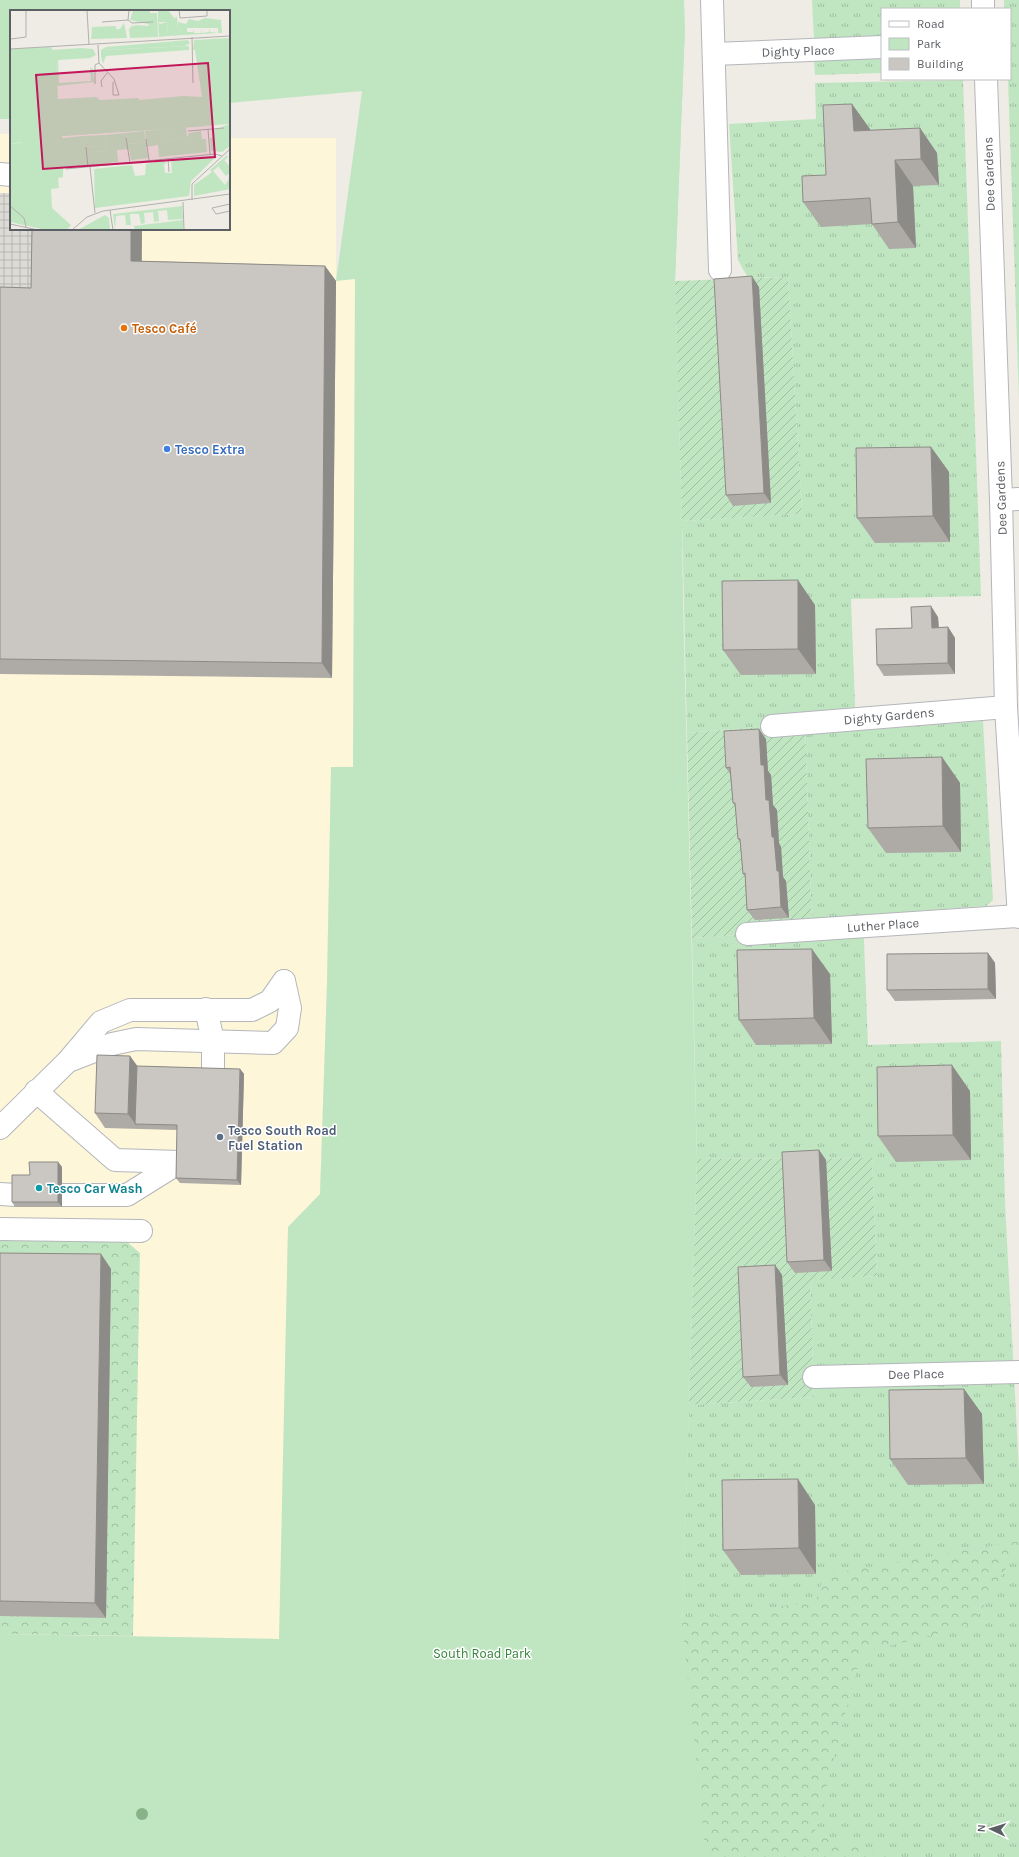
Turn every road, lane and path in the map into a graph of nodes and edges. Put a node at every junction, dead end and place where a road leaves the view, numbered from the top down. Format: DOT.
graph roads {
  1 [pos="712,0"];
  2 [pos="881,47"];
  3 [pos="714,54"];
  4 [pos="986,80"];
  5 [pos="0,174"];
  6 [pos="10,175"];
  7 [pos="720,270"];
  8 [pos="1010,499"];
  9 [pos="1006,707"];
  10 [pos="772,726"];
  11 [pos="1019,917"];
  12 [pos="747,934"];
  13 [pos="206,1009"];
  14 [pos="213,1041"];
  15 [pos="68,1061"];
  16 [pos="213,1073"];
  17 [pos="36,1091"];
  18 [pos="0,1128"];
  19 [pos="62,1196"];
  20 [pos="0,1229"];
  21 [pos="141,1231"];
  22 [pos="1019,1372"];
  23 [pos="814,1377"];
  1 -- 3 [label="street"];
  2 -- 3 [label="street, Dighty Place"];
  3 -- 7 [label="street"];
  4 -- 8 [label="street, Dee Gardens"];
  5 -- 6 [label="street"];
  8 -- 9 [label="street, Dee Gardens"];
  9 -- 10 [label="street, Dighty Gardens"];
  9 -- 11 [label="street, Dee Gardens"];
  11 -- 12 [label="street, Luther Place"];
  13 -- 14 [label="street"];
  13 -- 14 [label="street"];
  13 -- 15 [label="street"];
  14 -- 15 [label="street"];
  14 -- 16 [label="street"];
  15 -- 17 [label="street"];
  17 -- 18 [label="street"];
  17 -- 19 [label="street"];
  20 -- 21 [label="street"];
  22 -- 23 [label="street, Dee Place"];
}
